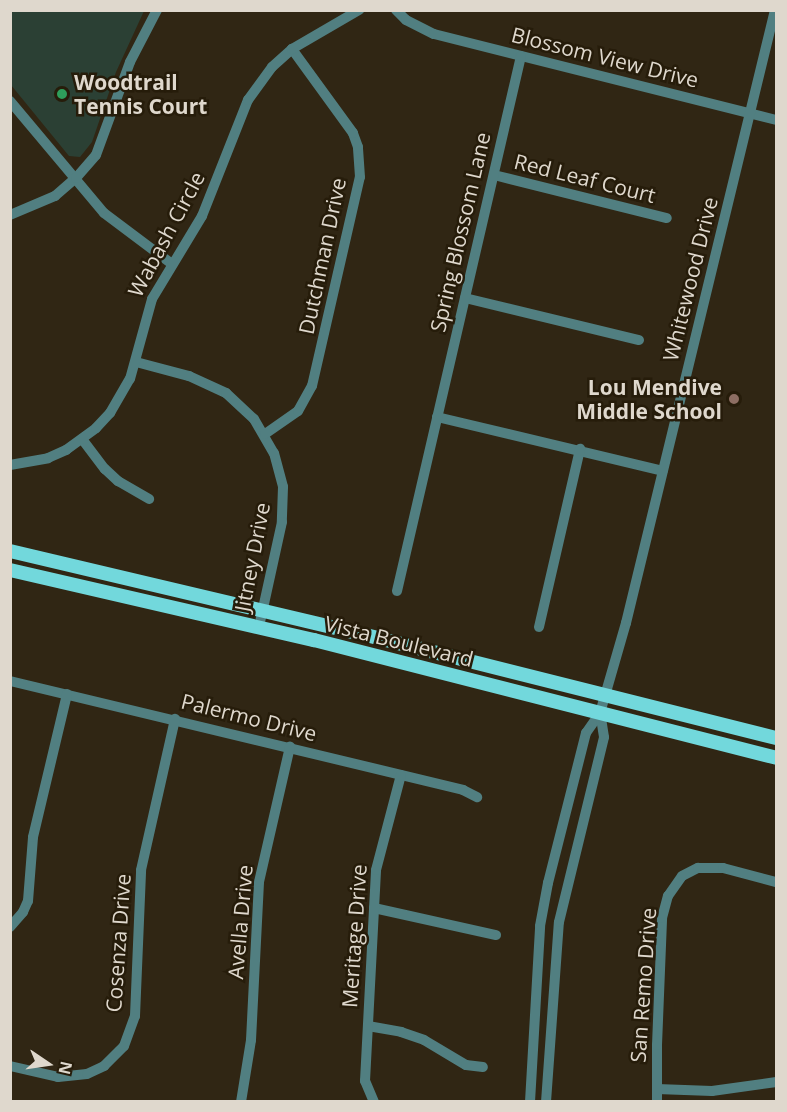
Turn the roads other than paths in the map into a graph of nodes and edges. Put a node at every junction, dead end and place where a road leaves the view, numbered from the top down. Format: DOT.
graph roads {
  1 [pos="157,10"];
  2 [pos="359,10"];
  3 [pos="396,10"];
  4 [pos="776,10"];
  5 [pos="292,49"];
  6 [pos="521,56"];
  7 [pos="10,101"];
  8 [pos="750,113"];
  9 [pos="777,120"];
  10 [pos="494,175"];
  11 [pos="76,178"];
  12 [pos="10,215"];
  13 [pos="667,218"];
  14 [pos="172,264"];
  15 [pos="465,298"];
  16 [pos="639,340"];
  17 [pos="136,362"];
  18 [pos="438,417"];
  19 [pos="265,434"];
  20 [pos="82,439"];
  21 [pos="580,449"];
  22 [pos="10,465"];
  23 [pos="663,471"];
  24 [pos="149,499"];
  25 [pos="10,551"];
  26 [pos="10,570"];
  27 [pos="397,591"];
  28 [pos="262,610"];
  29 [pos="258,627"];
  30 [pos="539,627"];
  31 [pos="10,681"];
  32 [pos="67,694"];
  33 [pos="605,695"];
  34 [pos="600,713"];
  35 [pos="175,719"];
  36 [pos="777,738"];
  37 [pos="290,747"];
  38 [pos="777,758"];
  39 [pos="401,775"];
  40 [pos="477,797"];
  41 [pos="777,882"];
  42 [pos="374,908"];
  43 [pos="10,927"];
  44 [pos="496,935"];
  45 [pos="368,1026"];
  46 [pos="10,1066"];
  47 [pos="483,1067"];
  48 [pos="777,1082"];
  49 [pos="657,1089"];
  50 [pos="241,1101"];
  51 [pos="374,1101"];
  52 [pos="530,1101"];
  53 [pos="546,1101"];
  54 [pos="657,1101"];
  1 -- 11 [label="street"];
  2 -- 5 [label="street, Wabash Circle"];
  3 -- 6 [label="street, Blossom View Drive"];
  4 -- 8 [label="street, Whitewood Drive"];
  5 -- 14 [label="street, Wabash Circle"];
  5 -- 19 [label="street, Dutchman Drive"];
  6 -- 8 [label="street, Blossom View Drive"];
  6 -- 10 [label="street, Spring Blossom Lane"];
  7 -- 11 [label="street"];
  8 -- 9 [label="street, Blossom View Drive"];
  8 -- 23 [label="street, Whitewood Drive"];
  10 -- 13 [label="street, Red Leaf Court"];
  10 -- 15 [label="street, Spring Blossom Lane"];
  11 -- 12 [label="street"];
  11 -- 14 [label="street"];
  14 -- 17 [label="street, Wabash Circle"];
  15 -- 16 [label="street"];
  15 -- 18 [label="street, Spring Blossom Lane"];
  17 -- 19 [label="street, Jitney Drive"];
  17 -- 20 [label="street, Wabash Circle"];
  18 -- 21 [label="street"];
  18 -- 27 [label="street, Spring Blossom Lane"];
  19 -- 28 [label="street, Jitney Drive"];
  20 -- 22 [label="street, Wabash Circle"];
  20 -- 24 [label="street"];
  21 -- 23 [label="street"];
  21 -- 30 [label="street"];
  23 -- 33 [label="street, Whitewood Drive"];
  25 -- 28 [label="main road, Vista Boulevard"];
  26 -- 29 [label="main road, Vista Boulevard"];
  28 -- 29 [label="street, Jitney Drive"];
  28 -- 33 [label="main road, Vista Boulevard"];
  29 -- 34 [label="main road, Vista Boulevard"];
  31 -- 32 [label="street, Palermo Drive"];
  32 -- 35 [label="street, Palermo Drive"];
  32 -- 43 [label="street"];
  33 -- 34 [label="street, Whitewood Drive"];
  33 -- 36 [label="main road, Vista Boulevard"];
  34 -- 38 [label="main road, Vista Boulevard"];
  34 -- 52 [label="street"];
  34 -- 53 [label="street"];
  35 -- 37 [label="street, Palermo Drive"];
  35 -- 46 [label="street, Cosenza Drive"];
  37 -- 39 [label="street, Palermo Drive"];
  37 -- 50 [label="street, Avella Drive"];
  39 -- 40 [label="street, Palermo Drive"];
  39 -- 42 [label="street, Meritage Drive"];
  41 -- 49 [label="street, San Remo Drive"];
  42 -- 44 [label="street"];
  42 -- 45 [label="street, Meritage Drive"];
  45 -- 47 [label="street"];
  45 -- 51 [label="street, Meritage Drive"];
  48 -- 49 [label="street"];
  49 -- 54 [label="street, San Remo Drive"];
}
